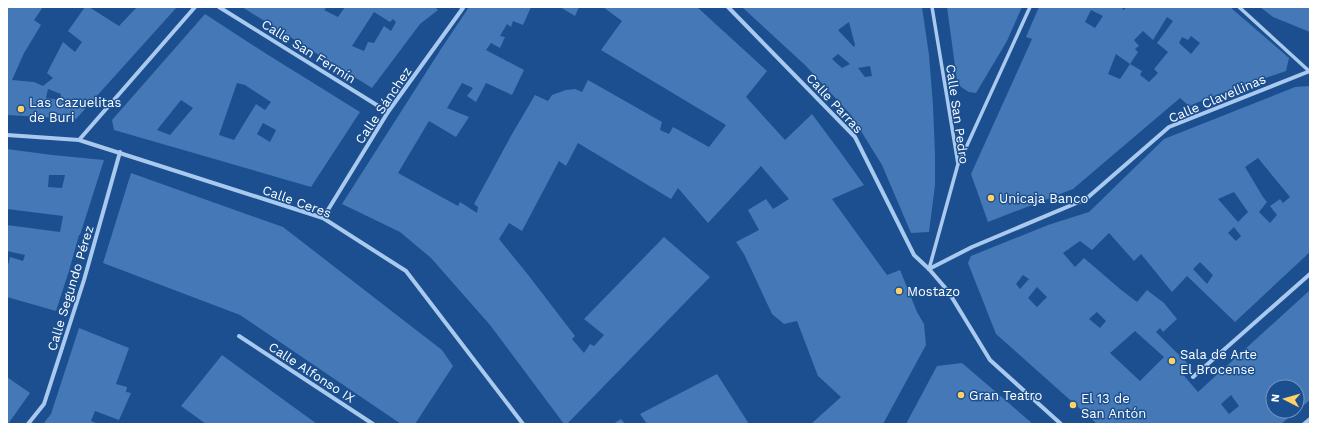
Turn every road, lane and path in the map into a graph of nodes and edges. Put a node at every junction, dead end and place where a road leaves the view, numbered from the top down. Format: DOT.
graph roads {
  1 [pos="195,7"];
  2 [pos="219,7"];
  3 [pos="462,7"];
  4 [pos="728,7"];
  5 [pos="932,7"];
  6 [pos="1030,7"];
  7 [pos="1239,7"];
  8 [pos="1310,71"];
  9 [pos="388,112"];
  10 [pos="7,135"];
  11 [pos="79,140"];
  12 [pos="120,152"];
  13 [pos="958,164"];
  14 [pos="323,218"];
  15 [pos="929,269"];
  16 [pos="1310,274"];
  17 [pos="239,336"];
  18 [pos="1193,377"];
  19 [pos="1310,419"];
  20 [pos="28,424"];
  21 [pos="371,424"];
  22 [pos="523,424"];
  23 [pos="1061,424"];
  24 [pos="1304,424"];
  1 -- 11 [label="street"];
  2 -- 9 [label="street, Calle San Fermín"];
  3 -- 9 [label="street, Calle Sánchez"];
  4 -- 15 [label="street, Calle Parras"];
  5 -- 13 [label="street, Calle San Pedro"];
  6 -- 13 [label="street"];
  7 -- 8 [label="street"];
  8 -- 15 [label="street, Calle Clavellinas"];
  9 -- 14 [label="street, Calle Sánchez"];
  10 -- 11 [label="street, Calle Ceres"];
  11 -- 12 [label="street, Calle Ceres"];
  12 -- 14 [label="street, Calle Ceres"];
  12 -- 20 [label="street, Calle Segundo Pérez"];
  13 -- 15 [label="street, Calle San Pedro"];
  14 -- 22 [label="street, Calle Ceres"];
  15 -- 23 [label="street, Calle Parras"];
  16 -- 18 [label="street"];
  17 -- 21 [label="street, Calle Alfonso IX"];
  19 -- 24 [label="street"];
}
